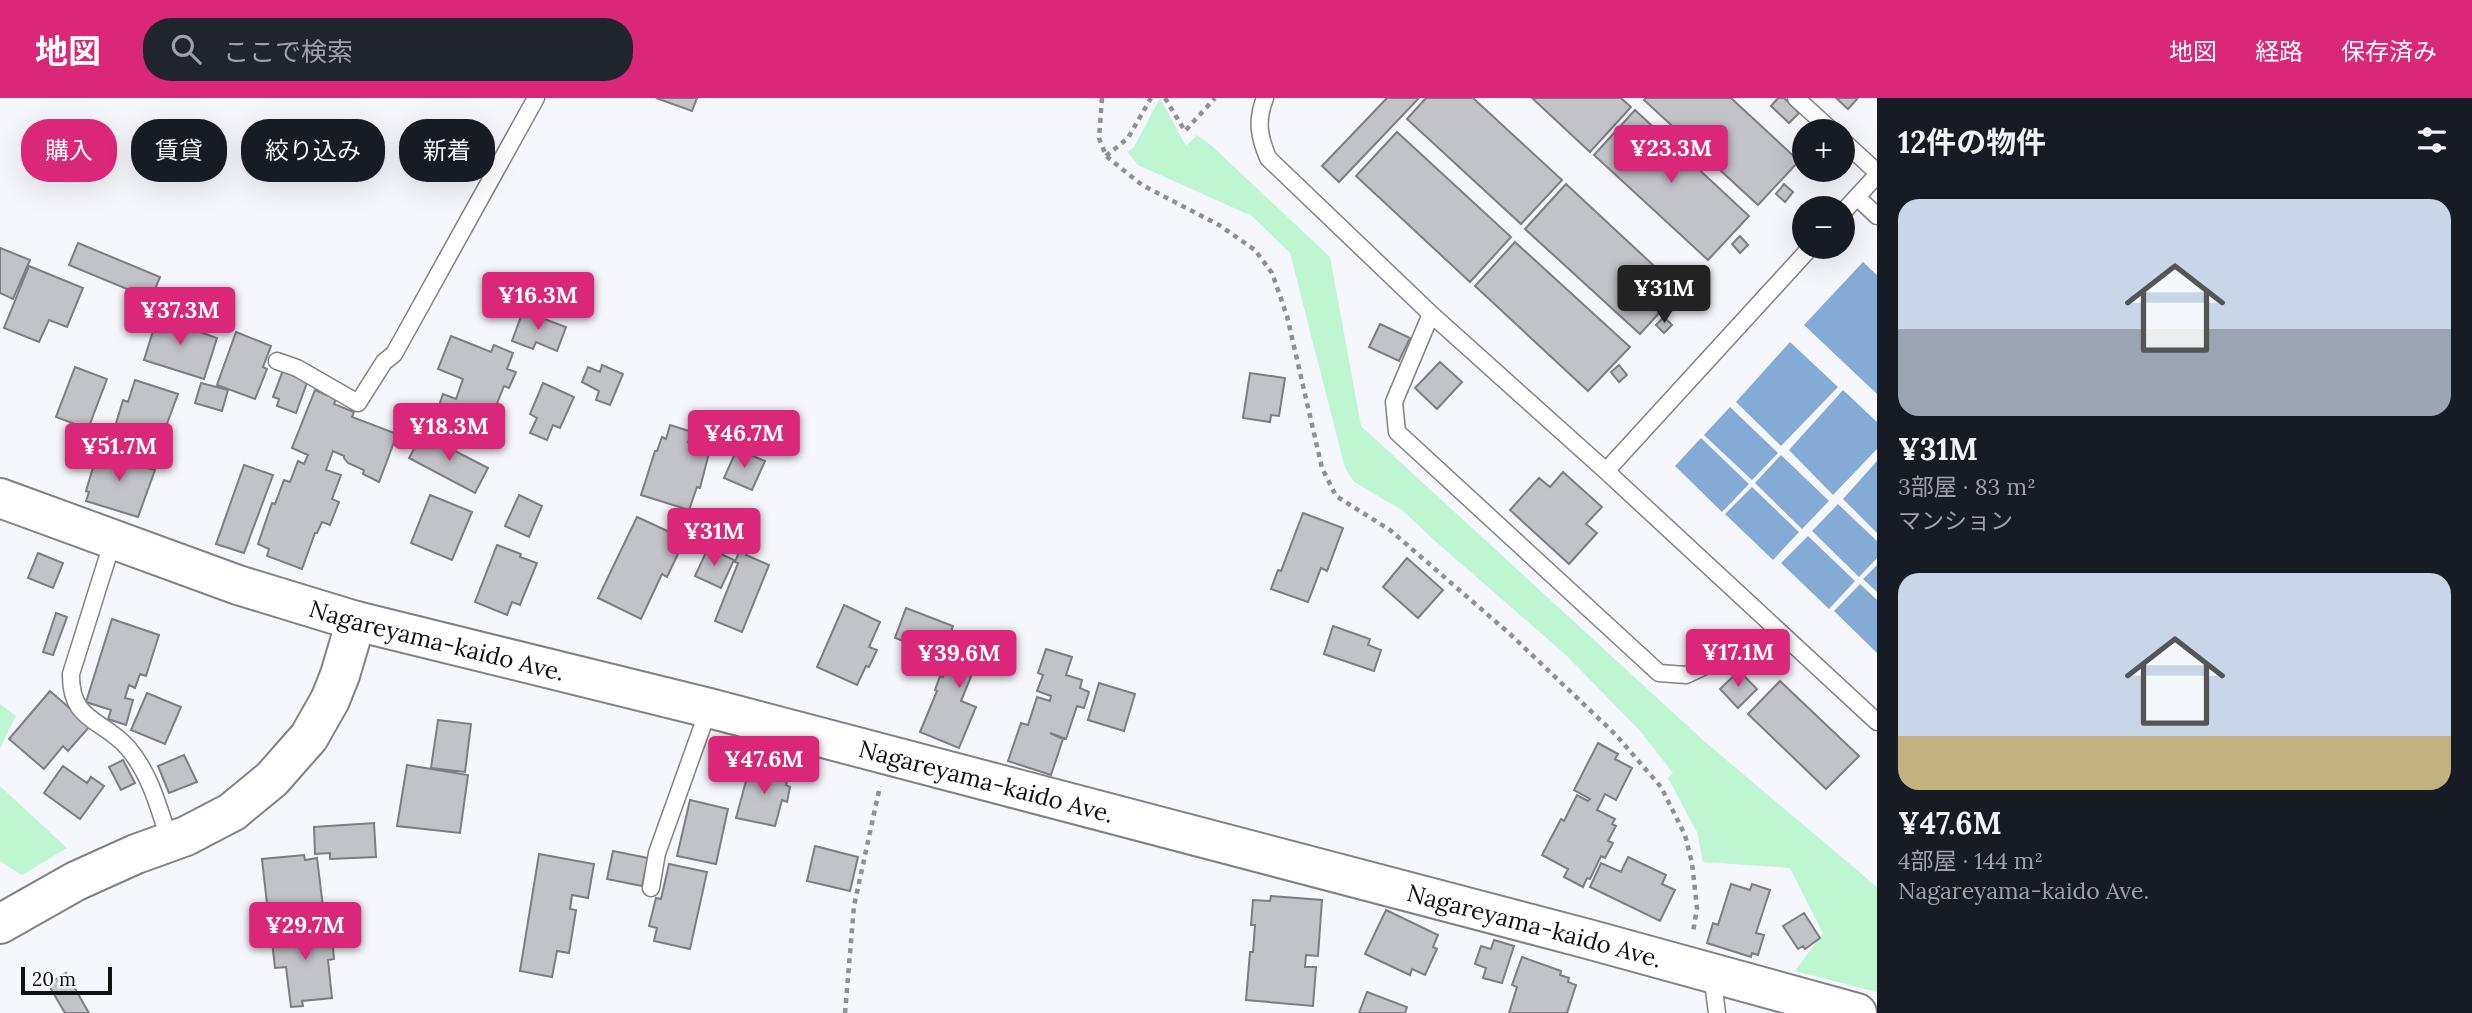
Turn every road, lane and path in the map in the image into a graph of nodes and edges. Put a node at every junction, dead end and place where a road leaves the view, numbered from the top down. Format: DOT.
graph roads {
  1 [pos="536,98"];
  2 [pos="1102,98"];
  3 [pos="1151,98"];
  4 [pos="1166,98"];
  5 [pos="1215,98"];
  6 [pos="1265,98"];
  7 [pos="1796,98"];
  8 [pos="1819,119"];
  9 [pos="1855,152"];
  10 [pos="1106,156"];
  11 [pos="1877,173"];
  12 [pos="1857,197"];
  13 [pos="1877,216"];
  14 [pos="1800,259"];
  15 [pos="1431,314"];
  16 [pos="277,362"];
  17 [pos="1606,471"];
  18 [pos="0,498"];
  19 [pos="113,540"];
  20 [pos="356,621"];
  21 [pos="1779,632"];
  22 [pos="709,708"];
  23 [pos="1877,722"];
  24 [pos="887,755"];
  25 [pos="170,842"];
  26 [pos="651,888"];
  27 [pos="0,924"];
  28 [pos="1700,970"];
  29 [pos="845,1013"];
  30 [pos="1717,1013"];
  31 [pos="1857,1013"];
  1 -- 16 [label="lane"];
  2 -- 10 [label="path"];
  3 -- 10 [label="path"];
  4 -- 5 [label="path"];
  6 -- 15 [label="lane"];
  7 -- 8 [label="lane"];
  9 -- 11 [label="lane"];
  10 -- 28 [label="path"];
  11 -- 12 [label="lane"];
  12 -- 13 [label="lane"];
  14 -- 17 [label="lane"];
  15 -- 17 [label="lane"];
  15 -- 21 [label="lane"];
  17 -- 21 [label="lane"];
  18 -- 19 [label="main road, Nagareyama-kaido Ave."];
  19 -- 20 [label="main road, Nagareyama-kaido Ave."];
  19 -- 25 [label="lane"];
  20 -- 22 [label="main road, Nagareyama-kaido Ave."];
  20 -- 25 [label="main road"];
  21 -- 23 [label="lane"];
  22 -- 24 [label="main road, Nagareyama-kaido Ave."];
  22 -- 26 [label="lane"];
  24 -- 28 [label="main road, Nagareyama-kaido Ave."];
  24 -- 29 [label="path"];
  25 -- 27 [label="main road"];
  28 -- 30 [label="lane"];
  28 -- 31 [label="main road, Nagareyama-kaido Ave."];
}
